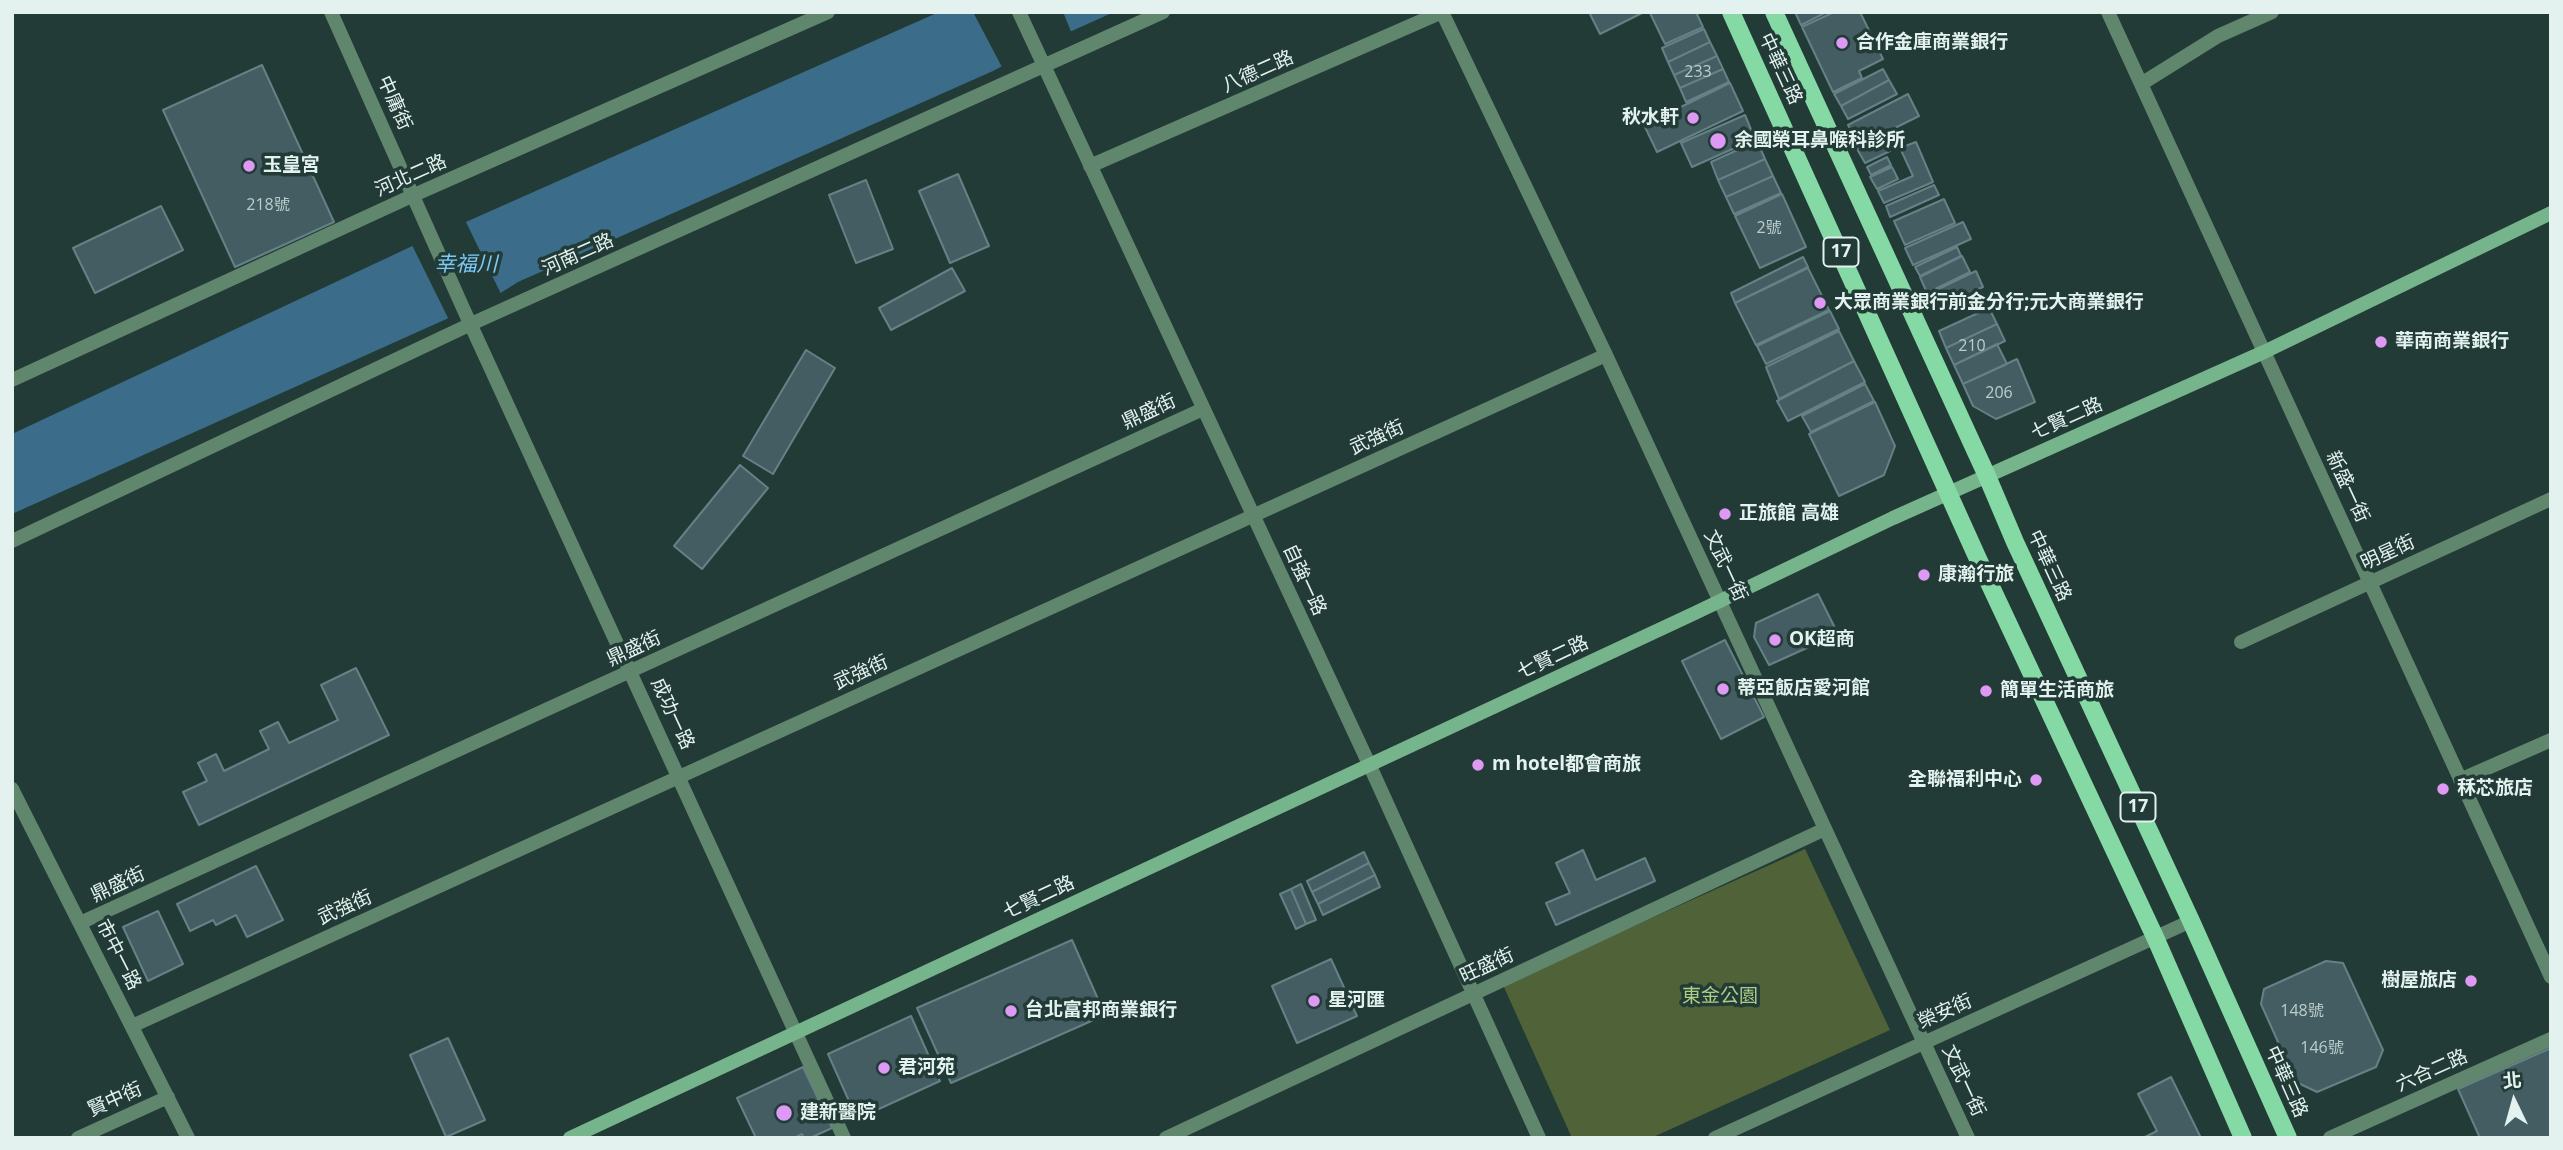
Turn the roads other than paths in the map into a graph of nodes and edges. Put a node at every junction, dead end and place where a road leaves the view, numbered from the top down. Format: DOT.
graph roads {
  1 [pos="331,12"];
  2 [pos="828,12"];
  3 [pos="1020,12"];
  4 [pos="1163,12"];
  5 [pos="1442,12"];
  6 [pos="1731,12"];
  7 [pos="1774,12"];
  8 [pos="2108,12"];
  9 [pos="2272,12"];
  10 [pos="1044,67"];
  11 [pos="2141,84"];
  12 [pos="1090,166"];
  13 [pos="414,195"];
  14 [pos="2551,213"];
  15 [pos="463,307"];
  16 [pos="471,324"];
  17 [pos="2264,352"];
  18 [pos="1606,355"];
  19 [pos="12,380"];
  20 [pos="1203,409"];
  21 [pos="1987,476"];
  22 [pos="1949,494"];
  23 [pos="2551,499"];
  24 [pos="1253,515"];
  25 [pos="12,541"];
  26 [pos="2369,582"];
  27 [pos="1720,601"];
  28 [pos="2241,642"];
  29 [pos="630,671"];
  30 [pos="2551,740"];
  31 [pos="1369,764"];
  32 [pos="679,777"];
  33 [pos="2460,780"];
  34 [pos="12,789"];
  35 [pos="1825,828"];
  36 [pos="2191,921"];
  37 [pos="80,923"];
  38 [pos="2155,937"];
  39 [pos="2551,977"];
  40 [pos="1474,993"];
  41 [pos="132,1026"];
  42 [pos="797,1034"];
  43 [pos="2551,1040"];
  44 [pos="1924,1043"];
  45 [pos="168,1097"];
  46 [pos="78,1138"];
  47 [pos="188,1138"];
  48 [pos="570,1138"];
  49 [pos="844,1138"];
  50 [pos="1166,1138"];
  51 [pos="1539,1138"];
  52 [pos="1715,1138"];
  53 [pos="1968,1138"];
  54 [pos="2243,1138"];
  55 [pos="2287,1138"];
  56 [pos="2330,1138"];
  1 -- 13 [label="street, 中庸街"];
  2 -- 13 [label="street, 河北二路"];
  3 -- 10 [label="street, 自強一路"];
  4 -- 10 [label="street, 河南二路"];
  5 -- 12 [label="street, 八德二路"];
  5 -- 18 [label="street, 文武一街"];
  6 -- 22 [label="main road, 中華三路 / 17"];
  7 -- 21 [label="main road, 中華三路 / 17"];
  8 -- 11 [label="street, 新盛一街"];
  9 -- 11 [label="street"];
  10 -- 12 [label="street, 自強一路"];
  10 -- 16 [label="street, 河南二路"];
  11 -- 17 [label="street, 新盛一街"];
  12 -- 20 [label="street, 自強一路"];
  13 -- 15 [label="street, 中庸街"];
  13 -- 19 [label="street, 河北二路"];
  14 -- 17 [label="street, 七賢二路"];
  15 -- 16 [label="street, 成功一路"];
  16 -- 25 [label="street, 河南二路"];
  16 -- 29 [label="street, 成功一路"];
  17 -- 21 [label="street, 七賢二路"];
  17 -- 26 [label="street, 新盛一街"];
  18 -- 24 [label="street, 武強街"];
  18 -- 27 [label="street, 文武一街"];
  20 -- 24 [label="street, 自強一路"];
  20 -- 29 [label="street, 鼎盛街"];
  21 -- 22 [label="street, 七賢二路"];
  21 -- 36 [label="main road, 中華三路 / 17"];
  22 -- 27 [label="street, 七賢二路"];
  22 -- 38 [label="main road, 中華三路 / 17"];
  23 -- 26 [label="street, 明星街"];
  24 -- 31 [label="street, 自強一路"];
  24 -- 32 [label="street, 武強街"];
  26 -- 28 [label="street, 明星街"];
  26 -- 33 [label="street, 新盛一街"];
  27 -- 31 [label="street, 七賢二路"];
  27 -- 35 [label="street, 文武一街"];
  29 -- 32 [label="street, 成功一路"];
  29 -- 37 [label="street, 鼎盛街"];
  30 -- 33 [label="street"];
  31 -- 40 [label="street, 自強一路"];
  31 -- 42 [label="street, 七賢二路"];
  32 -- 41 [label="street, 武強街"];
  32 -- 42 [label="street, 成功一路"];
  33 -- 39 [label="street, 新盛一街"];
  34 -- 37 [label="street, 市中一路"];
  35 -- 40 [label="street, 旺盛街"];
  35 -- 44 [label="street, 文武一街"];
  36 -- 38 [label="street, 榮安街"];
  36 -- 55 [label="main road, 中華三路 / 17"];
  37 -- 41 [label="street, 市中一路"];
  38 -- 44 [label="street, 榮安街"];
  38 -- 54 [label="main road, 中華三路 / 17"];
  40 -- 50 [label="street, 旺盛街"];
  40 -- 51 [label="street, 自強一路"];
  41 -- 45 [label="street, 市中一路"];
  42 -- 48 [label="street, 七賢二路"];
  42 -- 49 [label="street, 成功一路"];
  43 -- 56 [label="street, 六合二路"];
  44 -- 52 [label="street, 榮安街"];
  44 -- 53 [label="street, 文武一街"];
  45 -- 46 [label="street, 賢中街"];
  45 -- 47 [label="street, 市中一路"];
}
